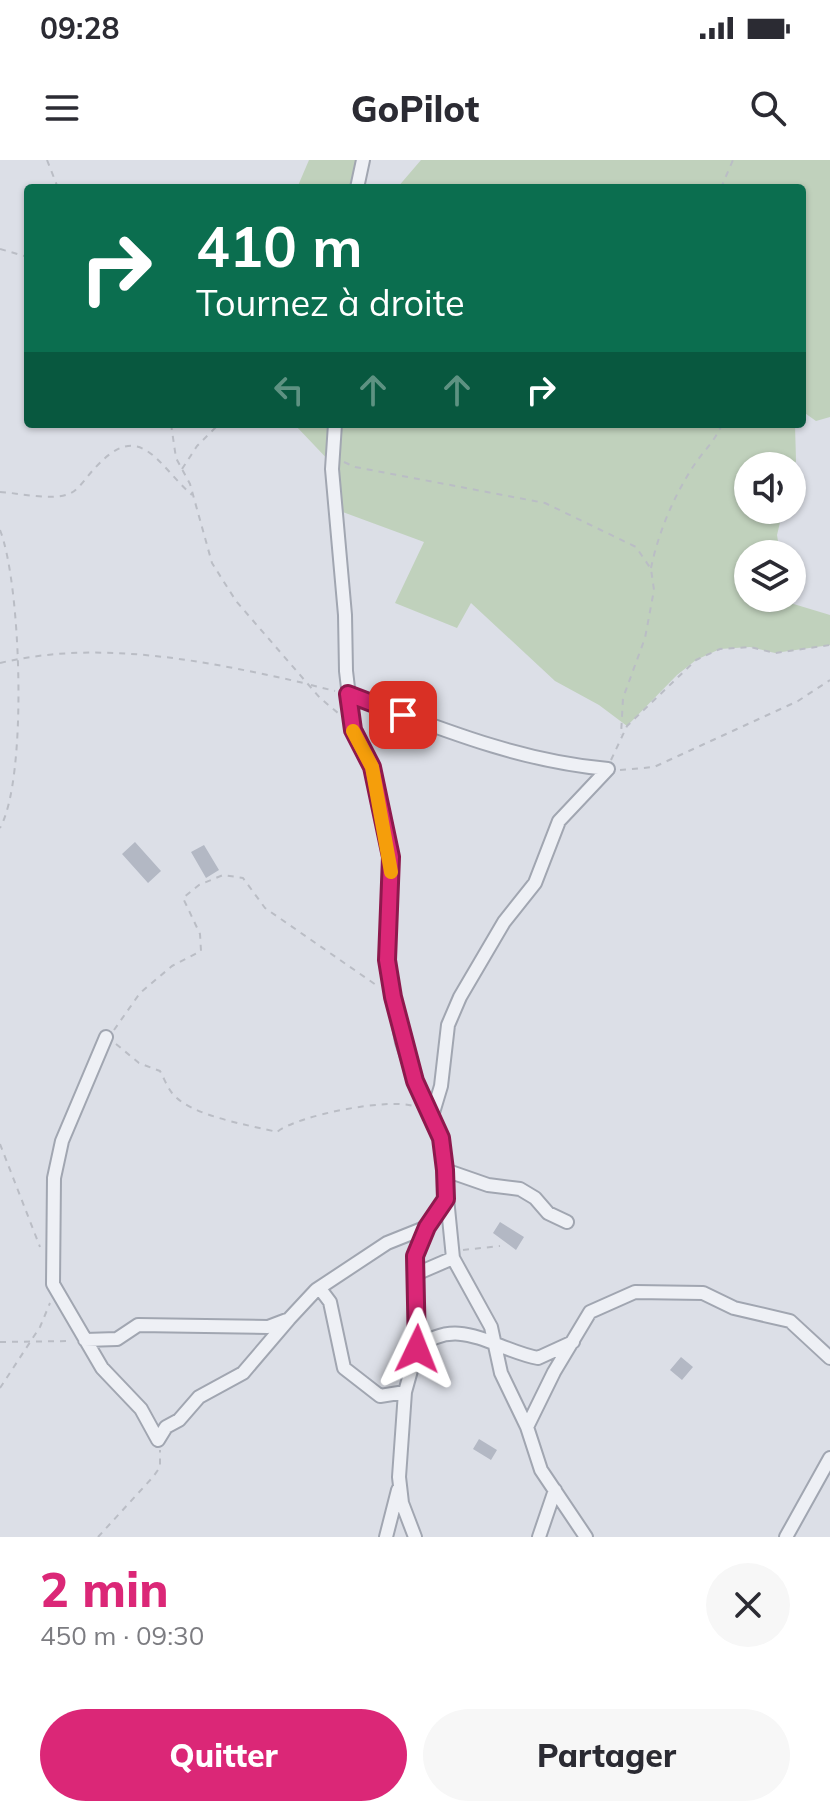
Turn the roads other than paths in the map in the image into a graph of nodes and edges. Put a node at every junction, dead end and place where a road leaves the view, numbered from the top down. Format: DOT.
graph roads {
  1 [pos="363,160"];
  2 [pos="358,184"];
  3 [pos="335,428"];
  4 [pos="348,694"];
  5 [pos="106,1037"];
  6 [pos="432,1116"];
  7 [pos="445,1170"];
  8 [pos="446,1199"];
  9 [pos="567,1222"];
  10 [pos="427,1227"];
  11 [pos="453,1258"];
  12 [pos="416,1274"];
  13 [pos="316,1290"];
  14 [pos="289,1319"];
  15 [pos="85,1340"];
  16 [pos="574,1342"];
  17 [pos="493,1343"];
  18 [pos="417,1349"];
  19 [pos="830,1358"];
  20 [pos="405,1392"];
  21 [pos="527,1427"];
  22 [pos="830,1458"];
  23 [pos="401,1483"];
  24 [pos="555,1490"];
  25 [pos="386,1537"];
  26 [pos="415,1537"];
  27 [pos="539,1537"];
  28 [pos="586,1537"];
  29 [pos="786,1537"];
  1 -- 2 [label="street"];
  3 -- 4 [label="street"];
  4 -- 6 [label="street"];
  4 -- 6 [label="street"];
  5 -- 15 [label="street"];
  6 -- 7 [label="street"];
  7 -- 8 [label="street"];
  7 -- 9 [label="street"];
  8 -- 10 [label="street"];
  8 -- 11 [label="street"];
  10 -- 12 [label="street"];
  10 -- 13 [label="street"];
  11 -- 12 [label="street"];
  11 -- 17 [label="street"];
  12 -- 18 [label="street"];
  13 -- 14 [label="street"];
  13 -- 20 [label="street"];
  14 -- 15 [label="street"];
  14 -- 15 [label="street"];
  16 -- 17 [label="street"];
  16 -- 19 [label="street"];
  16 -- 21 [label="street"];
  17 -- 18 [label="street"];
  17 -- 21 [label="street"];
  18 -- 20 [label="street"];
  20 -- 23 [label="street"];
  21 -- 24 [label="street"];
  22 -- 29 [label="street"];
  23 -- 25 [label="street"];
  23 -- 26 [label="street"];
  24 -- 27 [label="street"];
  24 -- 28 [label="street"];
}
